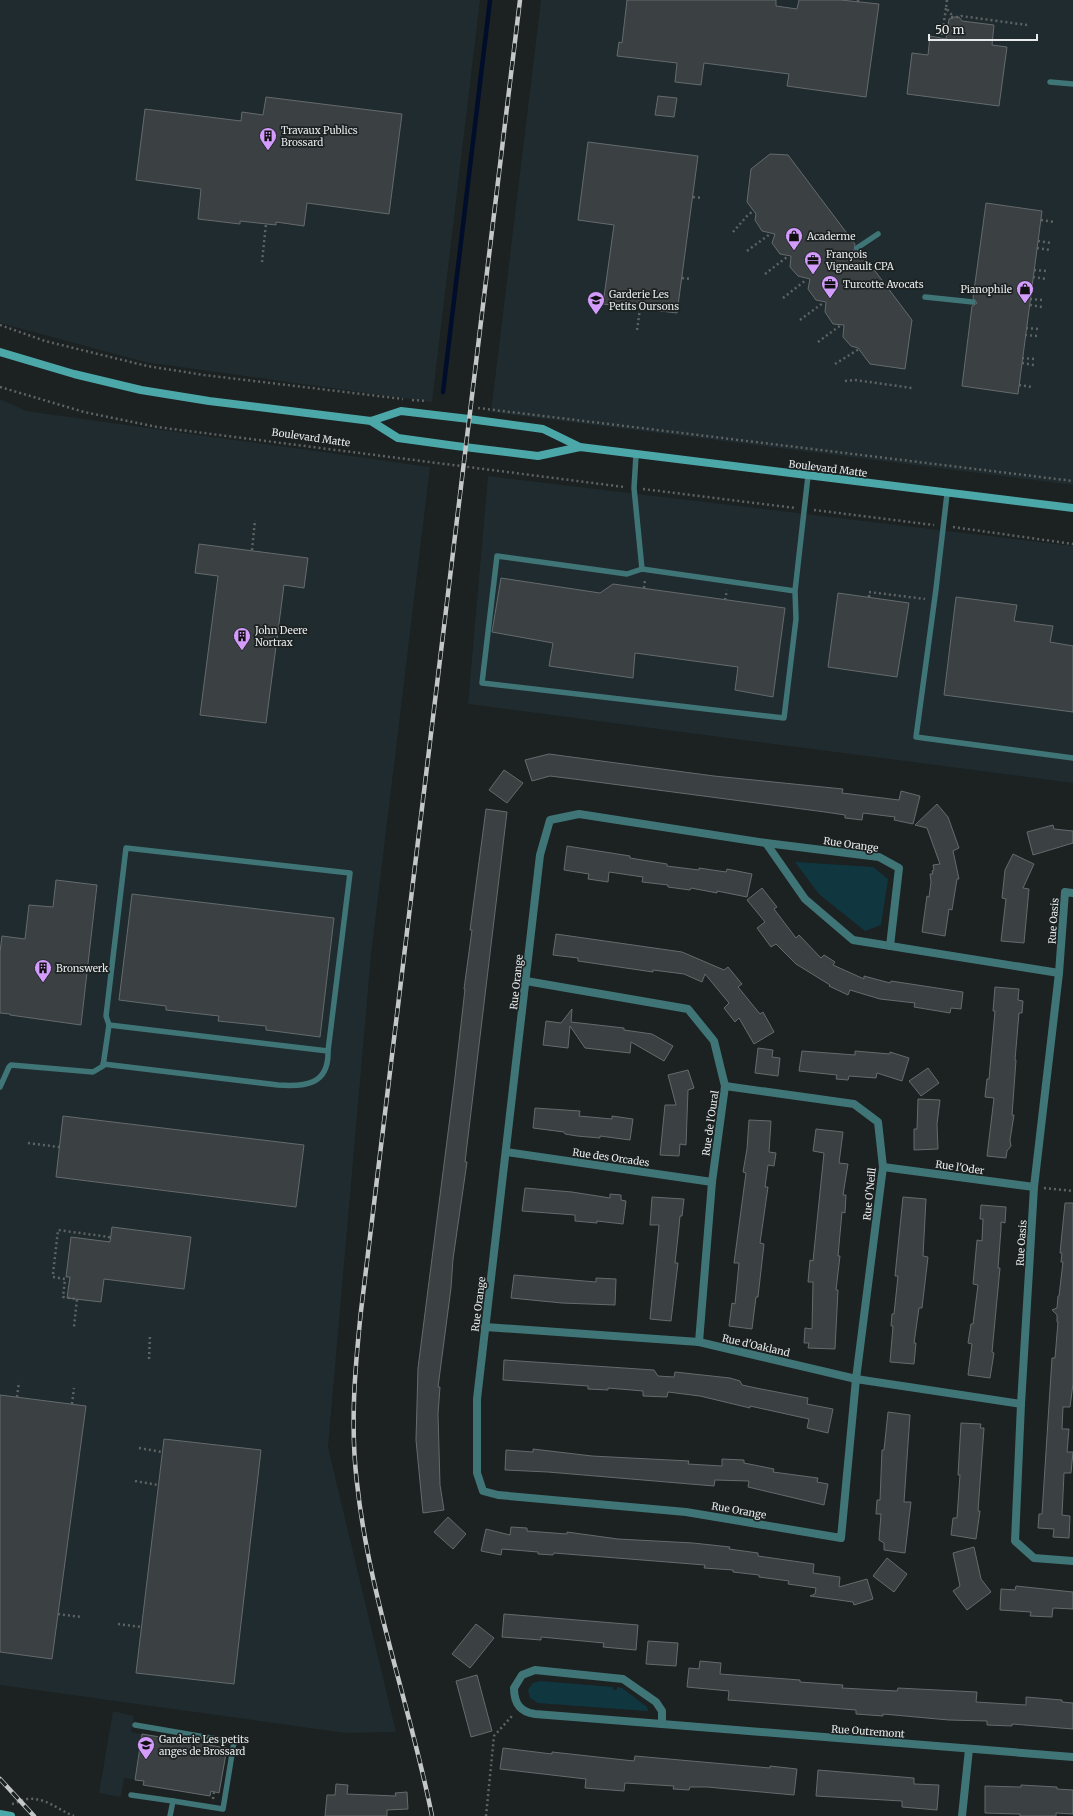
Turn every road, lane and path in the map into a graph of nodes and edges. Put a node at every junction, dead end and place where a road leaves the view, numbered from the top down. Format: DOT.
graph roads {
  1 [pos="947,0"];
  2 [pos="946,8"];
  3 [pos="1027,25"];
  4 [pos="942,35"];
  5 [pos="1050,82"];
  6 [pos="1073,84"];
  7 [pos="693,198"];
  8 [pos="703,198"];
  9 [pos="753,211"];
  10 [pos="1041,220"];
  11 [pos="1054,222"];
  12 [pos="266,224"];
  13 [pos="733,232"];
  14 [pos="770,234"];
  15 [pos="878,234"];
  16 [pos="1038,241"];
  17 [pos="1051,243"];
  18 [pos="857,248"];
  19 [pos="1037,248"];
  20 [pos="1050,250"];
  21 [pos="747,251"];
  22 [pos="787,258"];
  23 [pos="262,262"];
  24 [pos="1034,270"];
  25 [pos="1047,271"];
  26 [pos="765,274"];
  27 [pos="1033,277"];
  28 [pos="682,278"];
  29 [pos="692,279"];
  30 [pos="1046,279"];
  31 [pos="806,280"];
  32 [pos="925,297"];
  33 [pos="783,298"];
  34 [pos="1030,299"];
  35 [pos="1043,300"];
  36 [pos="973,302"];
  37 [pos="823,303"];
  38 [pos="1030,305"];
  39 [pos="1042,307"];
  40 [pos="640,309"];
  41 [pos="800,320"];
  42 [pos="0,325"];
  43 [pos="841,325"];
  44 [pos="1026,328"];
  45 [pos="1039,329"];
  46 [pos="637,330"];
  47 [pos="1025,335"];
  48 [pos="1038,336"];
  49 [pos="818,342"];
  50 [pos="859,349"];
  51 [pos="0,352"];
  52 [pos="1022,358"];
  53 [pos="1035,359"];
  54 [pos="1022,363"];
  55 [pos="835,364"];
  56 [pos="1034,364"];
  57 [pos="845,381"];
  58 [pos="1019,385"];
  59 [pos="0,387"];
  60 [pos="1032,387"];
  61 [pos="912,388"];
  62 [pos="427,401"];
  63 [pos="470,407"];
  64 [pos="371,421"];
  65 [pos="580,447"];
  66 [pos="636,454"];
  67 [pos="808,476"];
  68 [pos="1073,482"];
  69 [pos="624,487"];
  70 [pos="646,489"];
  71 [pos="947,494"];
  72 [pos="794,507"];
  73 [pos="1073,508"];
  74 [pos="814,510"];
  75 [pos="255,520"];
  76 [pos="931,524"];
  77 [pos="953,527"];
  78 [pos="1073,544"];
  79 [pos="252,550"];
  80 [pos="642,569"];
  81 [pos="795,591"];
  82 [pos="868,597"];
  83 [pos="935,601"];
  84 [pos="1073,758"];
  85 [pos="766,843"];
  86 [pos="1073,893"];
  87 [pos="890,946"];
  88 [pos="1059,973"];
  89 [pos="526,981"];
  90 [pos="108,1025"];
  91 [pos="328,1051"];
  92 [pos="103,1064"];
  93 [pos="725,1086"];
  94 [pos="0,1087"];
  95 [pos="28,1143"];
  96 [pos="59,1147"];
  97 [pos="506,1152"];
  98 [pos="883,1166"];
  99 [pos="712,1182"];
  100 [pos="1034,1187"];
  101 [pos="1073,1191"];
  102 [pos="108,1242"];
  103 [pos="74,1327"];
  104 [pos="485,1327"];
  105 [pos="150,1334"];
  106 [pos="699,1342"];
  107 [pos="149,1360"];
  108 [pos="856,1379"];
  109 [pos="19,1382"];
  110 [pos="74,1388"];
  111 [pos="17,1397"];
  112 [pos="72,1404"];
  113 [pos="1021,1404"];
  114 [pos="139,1448"];
  115 [pos="162,1452"];
  116 [pos="135,1481"];
  117 [pos="158,1485"];
  118 [pos="1073,1561"];
  119 [pos="58,1614"];
  120 [pos="81,1617"];
  121 [pos="118,1624"];
  122 [pos="141,1627"];
  123 [pos="512,1716"];
  124 [pos="662,1724"];
  125 [pos="135,1725"];
  126 [pos="969,1749"];
  127 [pos="1073,1757"];
  128 [pos="131,1795"];
  129 [pos="173,1802"];
  130 [pos="9,1804"];
  131 [pos="0,1814"];
  132 [pos="11,1816"];
  133 [pos="74,1816"];
  134 [pos="170,1816"];
  135 [pos="486,1816"];
  136 [pos="962,1816"];
  1 -- 2 [label="path"];
  2 -- 3 [label="path"];
  2 -- 4 [label="path"];
  5 -- 6 [label="lane"];
  7 -- 8 [label="path"];
  9 -- 13 [label="path"];
  10 -- 11 [label="path"];
  12 -- 23 [label="path"];
  14 -- 21 [label="path"];
  15 -- 18 [label="lane"];
  16 -- 17 [label="path"];
  19 -- 20 [label="path"];
  22 -- 26 [label="path"];
  24 -- 25 [label="path"];
  27 -- 30 [label="path"];
  28 -- 29 [label="path"];
  31 -- 33 [label="path"];
  32 -- 36 [label="lane"];
  34 -- 35 [label="path"];
  37 -- 41 [label="path"];
  38 -- 39 [label="path"];
  40 -- 46 [label="path"];
  42 -- 62 [label="path"];
  43 -- 49 [label="path"];
  44 -- 45 [label="path"];
  47 -- 48 [label="path"];
  50 -- 55 [label="path"];
  51 -- 64 [label="main road, Boulevard Matte"];
  52 -- 53 [label="path"];
  54 -- 56 [label="path"];
  57 -- 61 [label="path"];
  58 -- 60 [label="path"];
  59 -- 69 [label="path, Boulevard Matte"];
  63 -- 68 [label="path"];
  64 -- 65 [label="main road, Boulevard Matte"];
  64 -- 65 [label="main road, Boulevard Matte"];
  65 -- 66 [label="main road, Boulevard Matte"];
  66 -- 67 [label="main road, Boulevard Matte"];
  66 -- 80 [label="lane"];
  67 -- 71 [label="main road, Boulevard Matte"];
  67 -- 81 [label="lane"];
  70 -- 72 [label="path"];
  71 -- 73 [label="main road, Boulevard Matte"];
  71 -- 83 [label="lane"];
  74 -- 76 [label="path"];
  75 -- 79 [label="path"];
  77 -- 78 [label="path"];
  80 -- 81 [label="lane"];
  80 -- 81 [label="lane"];
  82 -- 83 [label="path"];
  83 -- 84 [label="lane"];
  85 -- 87 [label="street"];
  85 -- 87 [label="street, Rue Orange"];
  85 -- 89 [label="street, Rue Orange"];
  86 -- 88 [label="street, Rue Oasis"];
  87 -- 88 [label="street"];
  88 -- 100 [label="street, Rue Oasis"];
  89 -- 93 [label="street, Rue de l'Oural"];
  89 -- 97 [label="street, Rue Orange"];
  90 -- 91 [label="lane"];
  90 -- 91 [label="lane"];
  90 -- 92 [label="lane"];
  91 -- 92 [label="lane"];
  92 -- 94 [label="lane"];
  93 -- 98 [label="street, Rue O'Neill"];
  93 -- 99 [label="street, Rue de l'Oural"];
  95 -- 96 [label="path"];
  97 -- 99 [label="street, Rue des Orcades"];
  97 -- 104 [label="street, Rue Orange"];
  98 -- 100 [label="street, Rue l'Oder"];
  98 -- 108 [label="street, Rue O'Neill"];
  99 -- 106 [label="street, Rue de l'Oural"];
  100 -- 101 [label="path"];
  100 -- 113 [label="street, Rue Oasis"];
  102 -- 103 [label="path"];
  104 -- 106 [label="street, Rue d'Oakland"];
  104 -- 108 [label="street, Rue Orange"];
  105 -- 107 [label="path"];
  106 -- 108 [label="street, Rue d'Oakland"];
  108 -- 113 [label="street, Rue d'Oakland"];
  109 -- 111 [label="path"];
  110 -- 112 [label="path"];
  113 -- 118 [label="street, Rue Oasis"];
  114 -- 115 [label="path"];
  116 -- 117 [label="path"];
  119 -- 120 [label="path"];
  121 -- 122 [label="path"];
  123 -- 135 [label="path"];
  124 -- 124 [label="street, Rue Outremont"];
  124 -- 126 [label="street, Rue Outremont"];
  125 -- 129 [label="lane"];
  126 -- 127 [label="street, Rue Outremont"];
  126 -- 136 [label="street"];
  128 -- 129 [label="lane"];
  129 -- 134 [label="lane"];
  130 -- 133 [label="path"];
  131 -- 132 [label="main road"];
}
